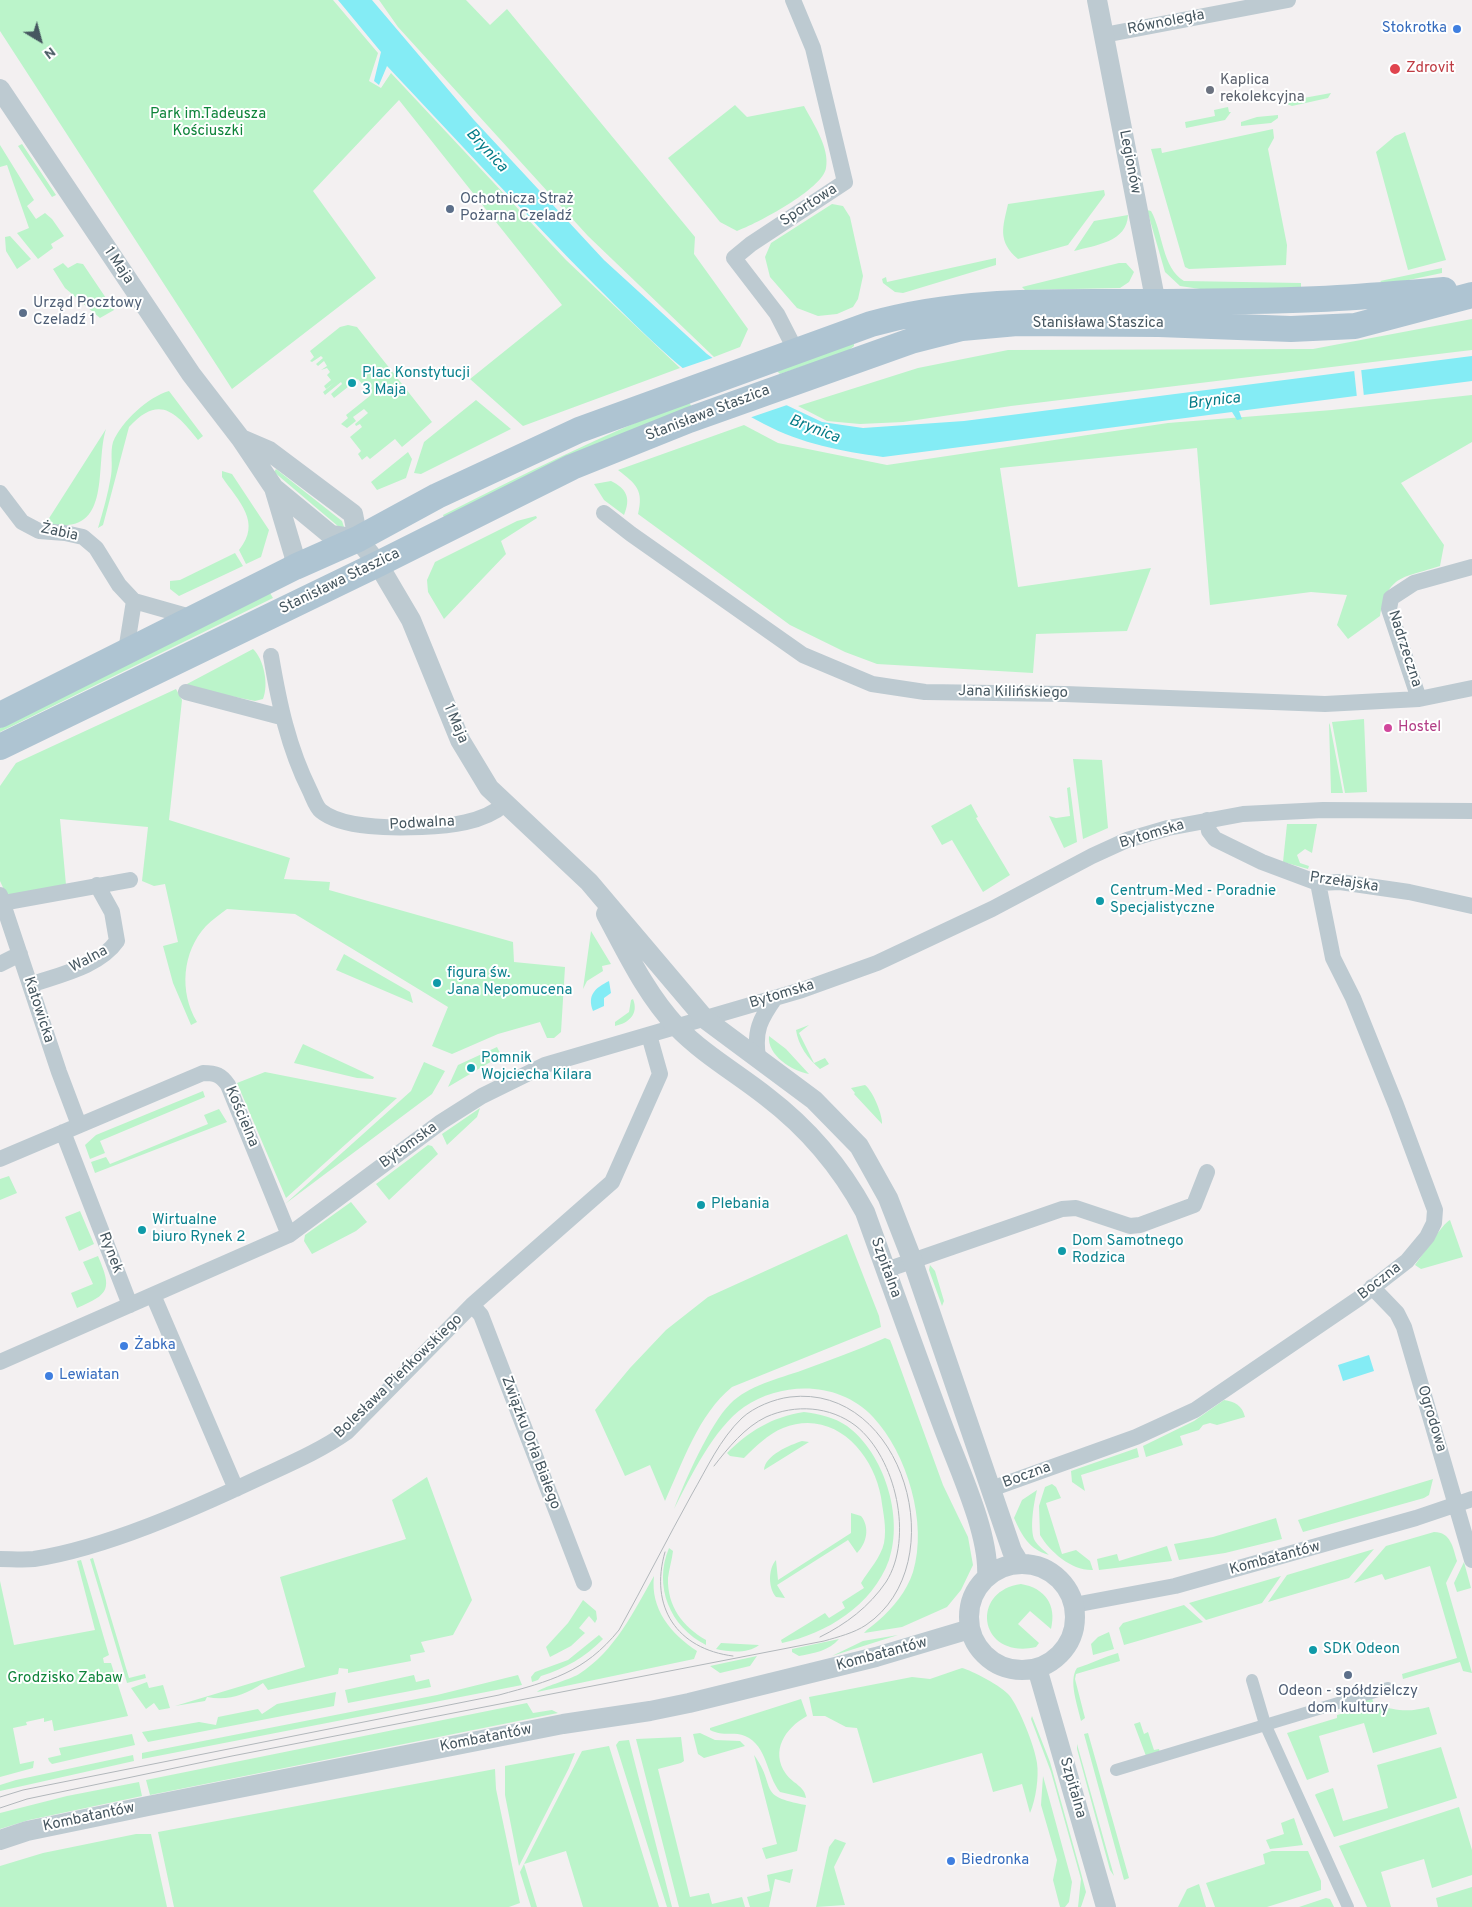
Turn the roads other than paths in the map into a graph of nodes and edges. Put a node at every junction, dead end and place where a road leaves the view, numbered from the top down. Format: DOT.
graph roads {
  1 [pos="793,0"];
  2 [pos="1097,0"];
  3 [pos="1288,0"];
  4 [pos="1104,35"];
  5 [pos="0,89"];
  6 [pos="1472,287"];
  7 [pos="1472,295"];
  8 [pos="1157,313"];
  9 [pos="796,351"];
  10 [pos="241,439"];
  11 [pos="274,488"];
  12 [pos="0,493"];
  13 [pos="604,513"];
  14 [pos="358,539"];
  15 [pos="378,564"];
  16 [pos="295,567"];
  17 [pos="1472,568"];
  18 [pos="134,601"];
  19 [pos="194,618"];
  20 [pos="126,651"];
  21 [pos="271,656"];
  22 [pos="1472,688"];
  23 [pos="186,692"];
  24 [pos="1419,699"];
  25 [pos="0,715"];
  26 [pos="281,717"];
  27 [pos="0,747"];
  28 [pos="505,804"];
  29 [pos="1472,811"];
  30 [pos="1207,820"];
  31 [pos="130,880"];
  32 [pos="589,882"];
  33 [pos="1318,883"];
  34 [pos="97,885"];
  35 [pos="2,899"];
  36 [pos="1472,906"];
  37 [pos="20,954"];
  38 [pos="0,964"];
  39 [pos="30,985"];
  40 [pos="775,998"];
  41 [pos="705,1019"];
  42 [pos="677,1027"];
  43 [pos="649,1035"];
  44 [pos="758,1057"];
  45 [pos="79,1125"];
  46 [pos="63,1132"];
  47 [pos="0,1160"];
  48 [pos="1207,1172"];
  49 [pos="289,1235"];
  50 [pos="913,1262"];
  51 [pos="886,1270"];
  52 [pos="1372,1287"];
  53 [pos="153,1295"];
  54 [pos="130,1304"];
  55 [pos="472,1306"];
  56 [pos="0,1362"];
  57 [pos="236,1489"];
  58 [pos="991,1489"];
  59 [pos="1472,1499"];
  60 [pos="1456,1505"];
  61 [pos="0,1559"];
  62 [pos="1472,1560"];
  63 [pos="1020,1564"];
  64 [pos="987,1577"];
  65 [pos="584,1583"];
  66 [pos="1074,1605"];
  67 [pos="970,1629"];
  68 [pos="1037,1668"];
  69 [pos="1252,1680"];
  70 [pos="1388,1688"];
  71 [pos="1265,1724"];
  72 [pos="1116,1770"];
  73 [pos="0,1840"];
  74 [pos="1106,1907"];
  75 [pos="1348,1907"];
  1 -- 9 [label="street, Sportowa"];
  2 -- 4 [label="street, Legionów"];
  3 -- 4 [label="street, Równoległa"];
  4 -- 8 [label="street, Legionów"];
  5 -- 10 [label="street, 1 Maja"];
  6 -- 8 [label="main road, Stanisława Staszica"];
  7 -- 8 [label="main road, Stanisława Staszica"];
  8 -- 9 [label="main road, Stanisława Staszica"];
  8 -- 15 [label="main road, Stanisława Staszica"];
  9 -- 14 [label="main road, Stanisława Staszica"];
  10 -- 11 [label="street, 1 Maja"];
  10 -- 14 [label="street, 1 Maja"];
  11 -- 14 [label="street, 1 Maja"];
  11 -- 16 [label="street"];
  12 -- 18 [label="street, Żabia"];
  13 -- 24 [label="street, Jana Kilińskiego"];
  14 -- 15 [label="street, 1 Maja"];
  14 -- 16 [label="main road, Stanisława Staszica"];
  15 -- 27 [label="main road, Stanisława Staszica"];
  15 -- 28 [label="street, 1 Maja"];
  16 -- 19 [label="main road, Stanisława Staszica"];
  17 -- 24 [label="street, Nadrzeczna"];
  18 -- 19 [label="street"];
  18 -- 20 [label="street"];
  19 -- 20 [label="main road, Stanisława Staszica"];
  20 -- 25 [label="main road, Stanisława Staszica"];
  21 -- 26 [label="street, Podwalna"];
  22 -- 24 [label="street, Jana Kilińskiego"];
  23 -- 26 [label="street"];
  26 -- 28 [label="street, Podwalna"];
  28 -- 32 [label="street, 1 Maja"];
  29 -- 30 [label="street, Bytomska"];
  30 -- 33 [label="street, Przełajska"];
  30 -- 40 [label="street, Bytomska"];
  31 -- 34 [label="street"];
  32 -- 41 [label="street, 1 Maja"];
  32 -- 42 [label="street, 1 Maja"];
  33 -- 36 [label="street, Przełajska"];
  33 -- 52 [label="street, Boczna"];
  34 -- 35 [label="street"];
  34 -- 39 [label="street, Walna"];
  35 -- 37 [label="street, Katowicka"];
  37 -- 38 [label="street"];
  37 -- 39 [label="street, Katowicka"];
  39 -- 45 [label="street, Katowicka"];
  40 -- 41 [label="street, Bytomska"];
  40 -- 44 [label="street"];
  41 -- 42 [label="street, Bytomska"];
  41 -- 44 [label="street, Szpitalna"];
  42 -- 43 [label="street, Bytomska"];
  42 -- 51 [label="street, Szpitalna"];
  43 -- 49 [label="street, Bytomska"];
  43 -- 55 [label="street, Bolesława Pieńkowskiego"];
  44 -- 50 [label="street, Szpitalna"];
  45 -- 46 [label="street, Kościelna"];
  45 -- 49 [label="street, Kościelna"];
  46 -- 47 [label="street"];
  46 -- 54 [label="street, Rynek"];
  48 -- 50 [label="street"];
  49 -- 53 [label="street, Bytomska"];
  50 -- 51 [label="street"];
  50 -- 58 [label="street, Szpitalna"];
  51 -- 64 [label="street, Szpitalna"];
  52 -- 58 [label="street, Boczna"];
  52 -- 60 [label="street, Ogrodowa"];
  53 -- 54 [label="street, Bytomska"];
  53 -- 57 [label="street"];
  54 -- 56 [label="street"];
  55 -- 57 [label="street, Bolesława Pieńkowskiego"];
  55 -- 65 [label="street, Związku Orła Białego"];
  57 -- 61 [label="street, Bolesława Pieńkowskiego"];
  58 -- 63 [label="street, Szpitalna"];
  59 -- 60 [label="street, Kombatantów"];
  60 -- 62 [label="street, Ogrodowa"];
  60 -- 66 [label="street, Kombatantów"];
  63 -- 64 [label="street"];
  63 -- 66 [label="street"];
  64 -- 67 [label="street"];
  66 -- 68 [label="street"];
  67 -- 68 [label="street"];
  67 -- 73 [label="street, Kombatantów"];
  68 -- 74 [label="street, Szpitalna"];
  69 -- 71 [label="street"];
  70 -- 71 [label="street"];
  71 -- 72 [label="street"];
  71 -- 75 [label="street"];
}
